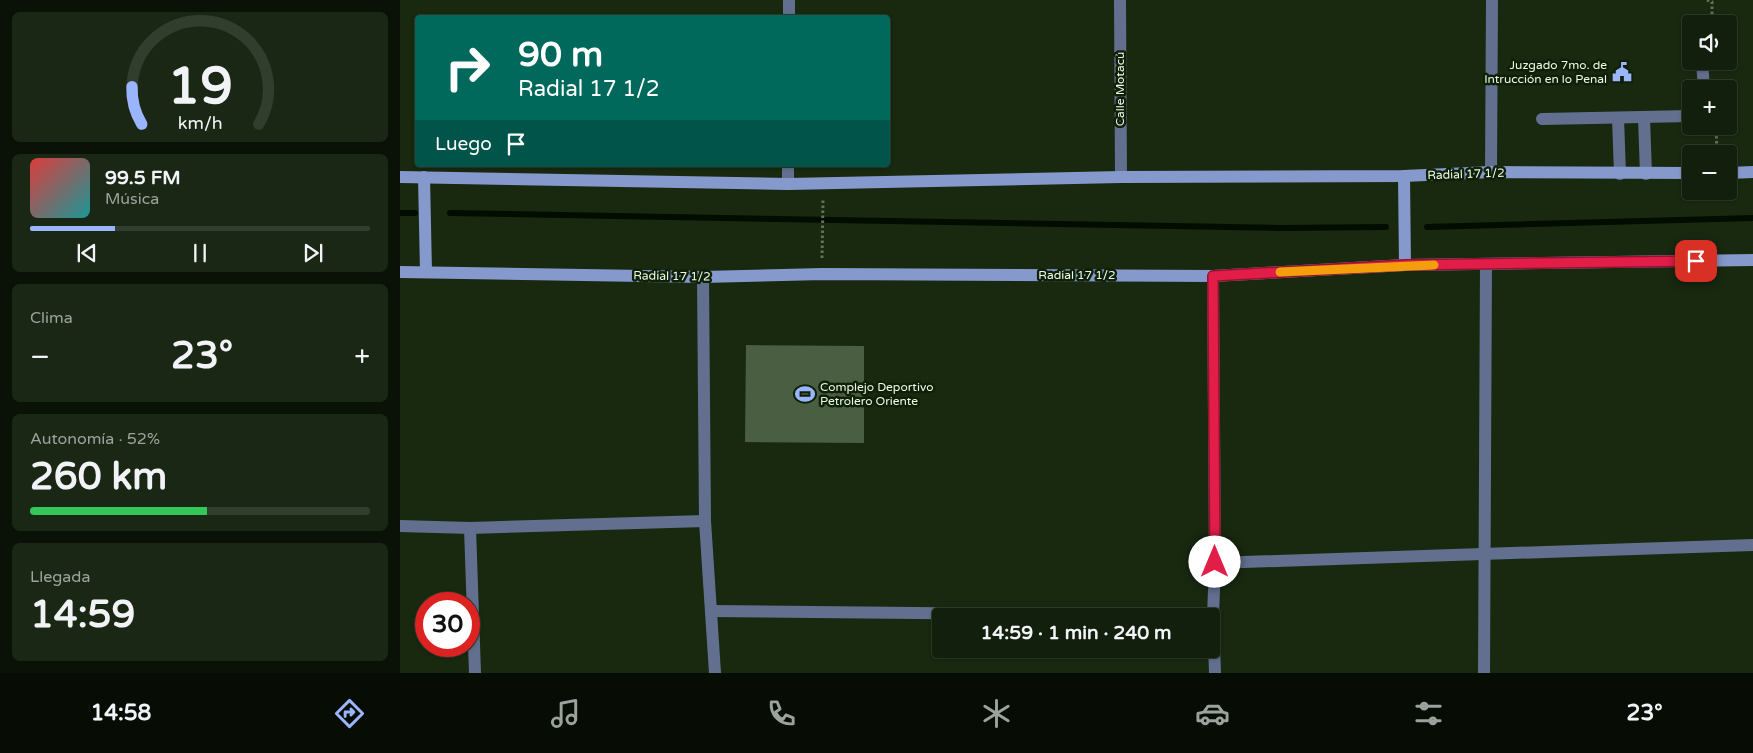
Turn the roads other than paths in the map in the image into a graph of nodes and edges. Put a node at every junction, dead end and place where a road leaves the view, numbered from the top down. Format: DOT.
graph roads {
  1 [pos="789,0"];
  2 [pos="1120,0"];
  3 [pos="1492,0"];
  4 [pos="789,15"];
  5 [pos="1682,116"];
  6 [pos="1618,118"];
  7 [pos="1644,118"];
  8 [pos="1542,119"];
  9 [pos="788,167"];
  10 [pos="1491,172"];
  11 [pos="1753,172"];
  12 [pos="1682,173"];
  13 [pos="1737,173"];
  14 [pos="1620,174"];
  15 [pos="1646,174"];
  16 [pos="1404,176"];
  17 [pos="400,177"];
  18 [pos="424,177"];
  19 [pos="1121,177"];
  20 [pos="788,184"];
  21 [pos="1753,260"];
  22 [pos="1486,264"];
  23 [pos="1405,265"];
  24 [pos="400,272"];
  25 [pos="426,272"];
  26 [pos="1213,276"];
  27 [pos="703,277"];
  28 [pos="705,521"];
  29 [pos="400,526"];
  30 [pos="470,528"];
  31 [pos="1753,545"];
  32 [pos="1486,555"];
  33 [pos="1215,562"];
  34 [pos="1213,608"];
  35 [pos="711,611"];
  36 [pos="932,613"];
  37 [pos="1214,658"];
  38 [pos="474,673"];
  39 [pos="715,673"];
  40 [pos="1215,673"];
  41 [pos="1484,673"];
  1 -- 4 [label="street"];
  2 -- 19 [label="street, Calle Motacú"];
  3 -- 10 [label="street"];
  5 -- 7 [label="street"];
  6 -- 7 [label="street"];
  6 -- 8 [label="street"];
  6 -- 14 [label="street"];
  7 -- 15 [label="street"];
  9 -- 20 [label="street"];
  10 -- 14 [label="main road, Radial 17 1/2"];
  10 -- 16 [label="main road, Radial 17 1/2"];
  11 -- 13 [label="main road"];
  12 -- 15 [label="main road, Radial 17 1/2"];
  14 -- 15 [label="main road, Radial 17 1/2"];
  16 -- 19 [label="main road, Radial 17 1/2"];
  16 -- 23 [label="main road"];
  17 -- 18 [label="main road, Radial 17 1/2"];
  18 -- 20 [label="main road, Radial 17 1/2"];
  18 -- 25 [label="main road"];
  19 -- 20 [label="main road, Radial 17 1/2"];
  21 -- 22 [label="main road, Radial 17 1/2"];
  22 -- 23 [label="main road, Radial 17 1/2"];
  22 -- 32 [label="street"];
  23 -- 26 [label="main road, Radial 17 1/2"];
  24 -- 25 [label="main road, Radial 17 1/2"];
  25 -- 27 [label="main road, Radial 17 1/2"];
  26 -- 27 [label="main road, Radial 17 1/2"];
  26 -- 33 [label="street"];
  27 -- 28 [label="street"];
  28 -- 30 [label="street"];
  28 -- 35 [label="street"];
  29 -- 30 [label="street"];
  30 -- 38 [label="street"];
  31 -- 32 [label="street"];
  32 -- 33 [label="street"];
  32 -- 41 [label="street"];
  33 -- 34 [label="street"];
  35 -- 36 [label="street"];
  35 -- 39 [label="street"];
  37 -- 40 [label="street"];
}
